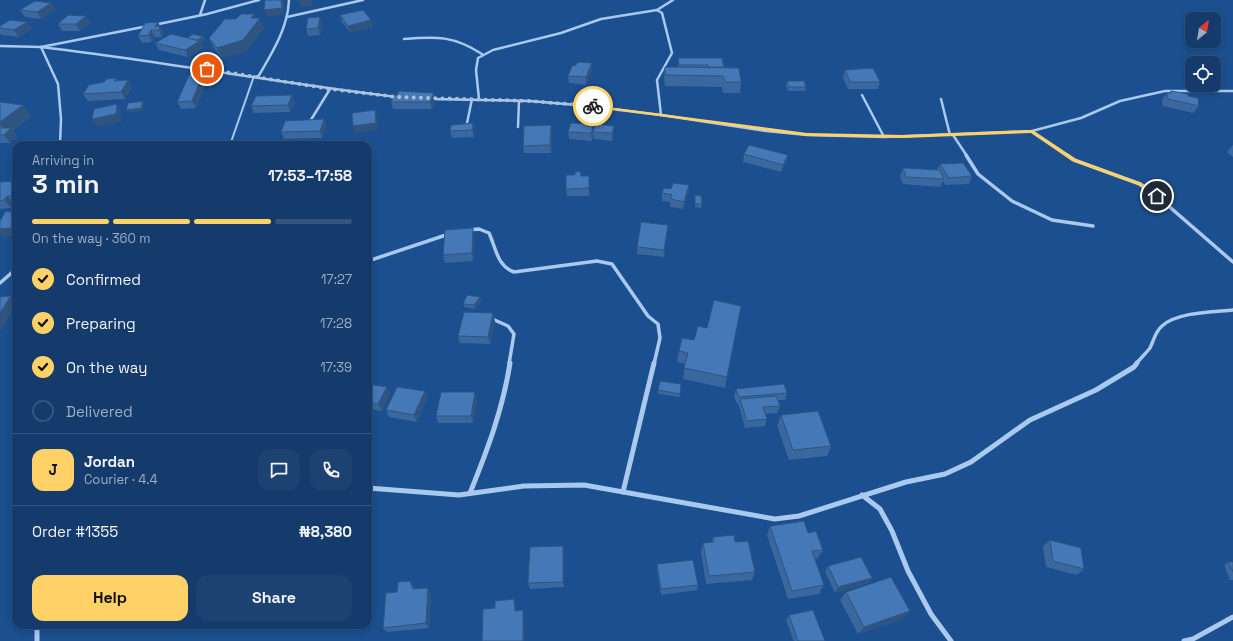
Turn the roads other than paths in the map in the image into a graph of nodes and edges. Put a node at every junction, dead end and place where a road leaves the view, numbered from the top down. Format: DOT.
graph roads {
  1 [pos="205,0"];
  2 [pos="259,0"];
  3 [pos="288,0"];
  4 [pos="363,0"];
  5 [pos="673,0"];
  6 [pos="657,10"];
  7 [pos="200,15"];
  8 [pos="287,17"];
  9 [pos="404,39"];
  10 [pos="0,46"];
  11 [pos="41,47"];
  12 [pos="482,54"];
  13 [pos="254,76"];
  14 [pos="258,77"];
  15 [pos="330,89"];
  16 [pos="1233,91"];
  17 [pos="862,94"];
  18 [pos="404,98"];
  19 [pos="426,99"];
  20 [pos="472,99"];
  21 [pos="478,99"];
  22 [pos="941,99"];
  23 [pos="519,101"];
  24 [pos="661,114"];
  25 [pos="308,125"];
  26 [pos="518,127"];
  27 [pos="466,128"];
  28 [pos="1032,131"];
  29 [pos="951,135"];
  30 [pos="884,136"];
  31 [pos="60,141"];
  32 [pos="231,141"];
  33 [pos="1092,226"];
  34 [pos="460,231"];
  35 [pos="453,232"];
  36 [pos="372,260"];
  37 [pos="1233,262"];
  38 [pos="12,272"];
  39 [pos="0,283"];
  40 [pos="1233,310"];
  41 [pos="483,315"];
  42 [pos="372,488"];
  43 [pos="623,492"];
  44 [pos="470,493"];
  45 [pos="862,495"];
  46 [pos="1233,617"];
  47 [pos="37,629"];
  48 [pos="37,641"];
  49 [pos="951,641"];
  50 [pos="1184,641"];
  1 -- 7 [label="street"];
  2 -- 7 [label="street"];
  3 -- 8 [label="street"];
  4 -- 8 [label="street"];
  5 -- 6 [label="street"];
  6 -- 12 [label="street"];
  6 -- 24 [label="street"];
  7 -- 11 [label="street"];
  8 -- 14 [label="street"];
  9 -- 12 [label="street"];
  10 -- 11 [label="street"];
  11 -- 13 [label="street"];
  11 -- 31 [label="street"];
  12 -- 21 [label="street"];
  13 -- 14 [label="street"];
  13 -- 32 [label="lane"];
  14 -- 15 [label="street"];
  15 -- 18 [label="street"];
  15 -- 25 [label="street"];
  16 -- 28 [label="street"];
  17 -- 30 [label="street"];
  19 -- 20 [label="street"];
  20 -- 21 [label="street"];
  20 -- 27 [label="street"];
  21 -- 23 [label="street"];
  22 -- 29 [label="street"];
  23 -- 24 [label="street"];
  23 -- 26 [label="street"];
  24 -- 30 [label="street"];
  28 -- 29 [label="street"];
  28 -- 37 [label="street"];
  29 -- 30 [label="street"];
  29 -- 33 [label="street"];
  34 -- 43 [label="street"];
  35 -- 36 [label="street"];
  38 -- 39 [label="street"];
  40 -- 45 [label="street"];
  41 -- 44 [label="street"];
  42 -- 44 [label="street"];
  43 -- 44 [label="street"];
  43 -- 45 [label="street"];
  45 -- 49 [label="street"];
  46 -- 50 [label="street"];
  47 -- 48 [label="street"];
}
